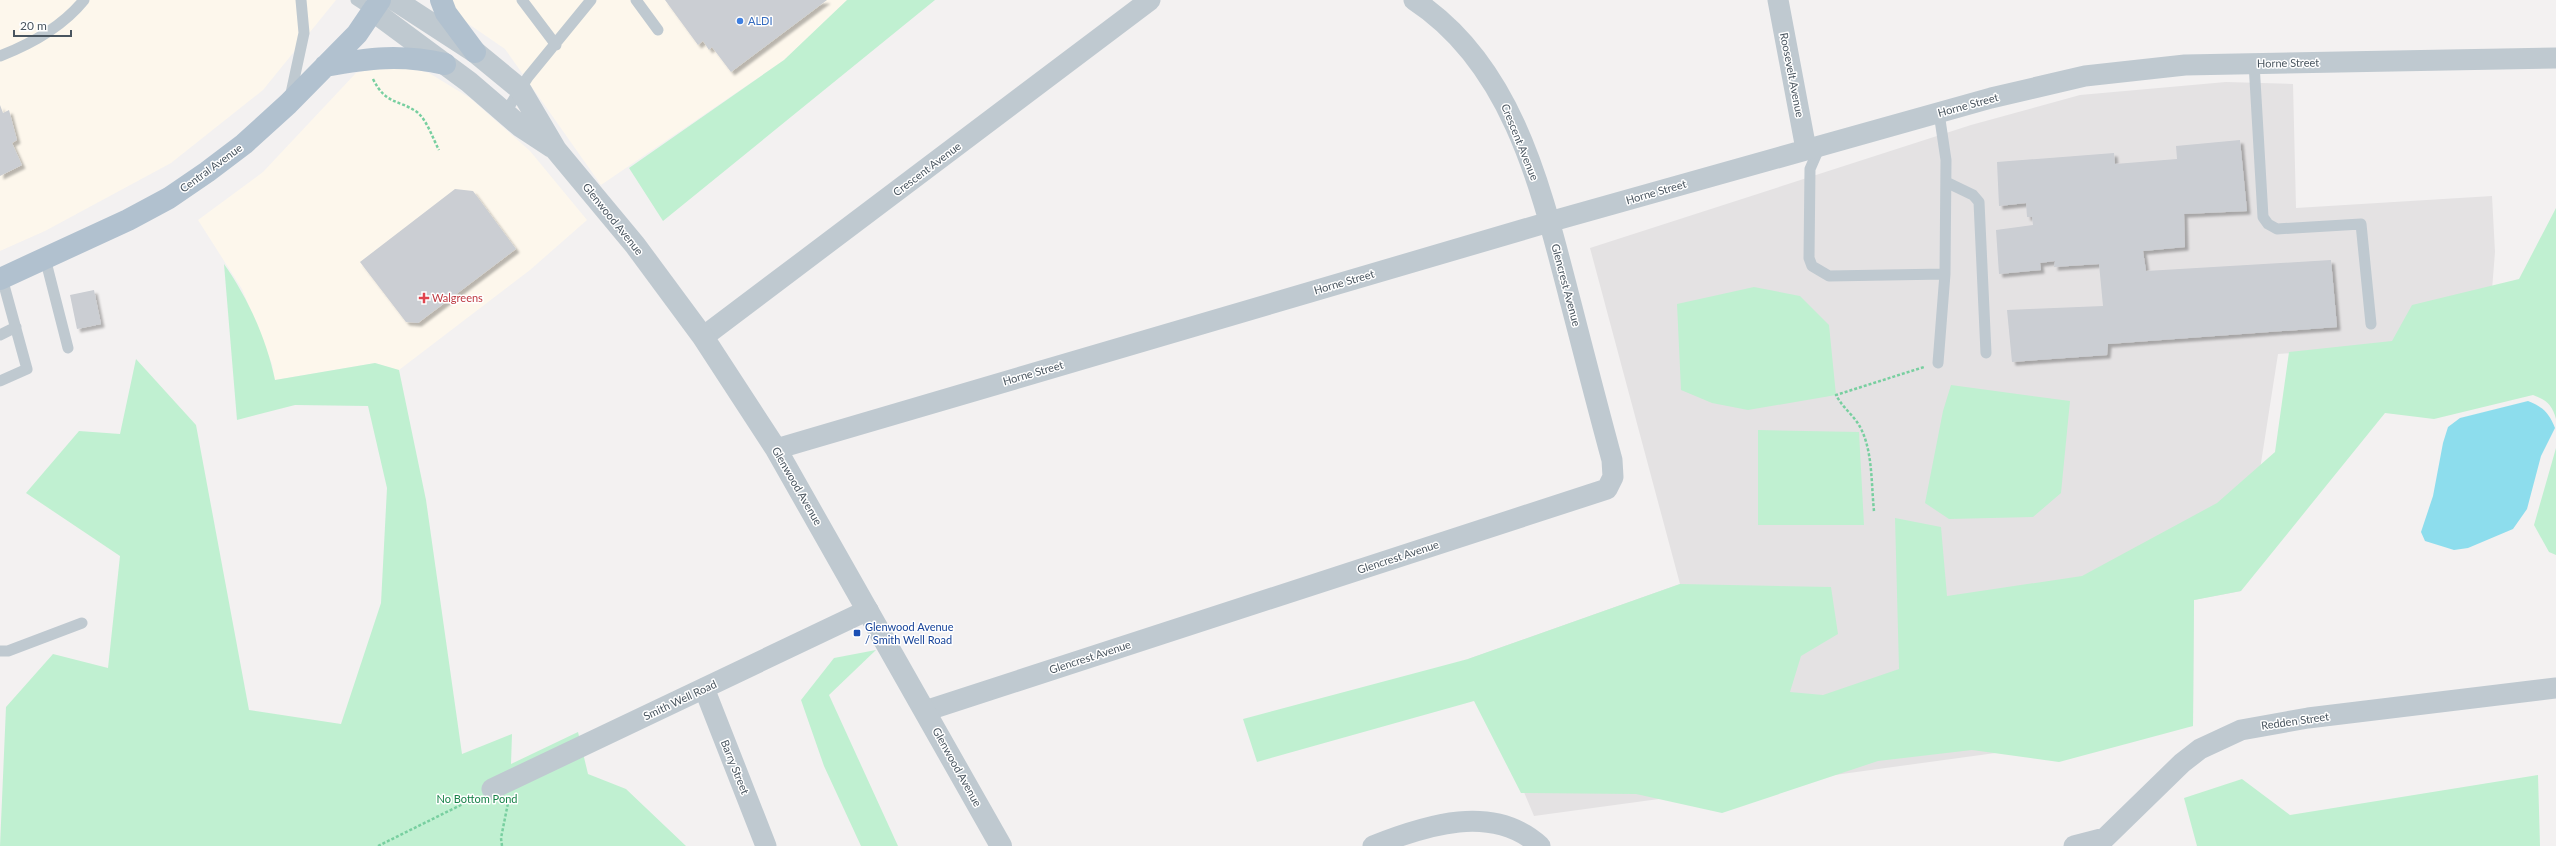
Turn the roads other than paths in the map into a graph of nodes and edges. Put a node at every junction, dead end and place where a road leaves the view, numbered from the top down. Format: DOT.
graph roads {
  1 [pos="84,0"];
  2 [pos="302,0"];
  3 [pos="395,0"];
  4 [pos="441,0"];
  5 [pos="522,0"];
  6 [pos="591,0"];
  7 [pos="636,0"];
  8 [pos="1150,0"];
  9 [pos="1414,0"];
  10 [pos="1778,0"];
  11 [pos="370,4"];
  12 [pos="658,30"];
  13 [pos="556,45"];
  14 [pos="475,52"];
  15 [pos="0,56"];
  16 [pos="2556,58"];
  17 [pos="2254,63"];
  18 [pos="445,64"];
  19 [pos="325,66"];
  20 [pos="520,89"];
  21 [pos="288,104"];
  22 [pos="505,112"];
  23 [pos="1939,112"];
  24 [pos="1813,147"];
  25 [pos="556,150"];
  26 [pos="1946,182"];
  27 [pos="1549,222"];
  28 [pos="45,258"];
  29 [pos="1945,274"];
  30 [pos="1,278"];
  31 [pos="2371,324"];
  32 [pos="16,327"];
  33 [pos="0,335"];
  34 [pos="703,337"];
  35 [pos="68,348"];
  36 [pos="1986,353"];
  37 [pos="1938,363"];
  38 [pos="0,381"];
  39 [pos="776,449"];
  40 [pos="868,610"];
  41 [pos="82,623"];
  42 [pos="0,651"];
  43 [pos="704,688"];
  44 [pos="2556,688"];
  45 [pos="925,711"];
  46 [pos="492,789"];
  47 [pos="2106,842"];
  48 [pos="766,846"];
  49 [pos="1001,846"];
  50 [pos="1373,846"];
  51 [pos="1540,846"];
  52 [pos="2074,846"];
  1 -- 15 [label="lane"];
  2 -- 21 [label="lane"];
  3 -- 14 [label="street, Glenwood Avenue"];
  4 -- 14 [label="main road"];
  5 -- 13 [label="lane"];
  6 -- 13 [label="lane"];
  7 -- 12 [label="lane"];
  8 -- 34 [label="street, Crescent Avenue"];
  9 -- 27 [label="street, Crescent Avenue"];
  10 -- 24 [label="street, Roosevelt Avenue"];
  11 -- 18 [label="street, Glenwood Avenue"];
  11 -- 19 [label="main road, Central Avenue"];
  13 -- 20 [label="lane"];
  14 -- 20 [label="street, Glenwood Avenue"];
  16 -- 17 [label="street, Horne Street"];
  17 -- 23 [label="street, Horne Street"];
  17 -- 31 [label="lane"];
  18 -- 19 [label="main road"];
  18 -- 22 [label="street, Glenwood Avenue"];
  19 -- 21 [label="main road, Central Avenue"];
  20 -- 22 [label="lane"];
  20 -- 25 [label="street, Glenwood Avenue"];
  21 -- 28 [label="main road, Central Avenue"];
  22 -- 25 [label="street, Glenwood Avenue"];
  23 -- 24 [label="street, Horne Street"];
  23 -- 26 [label="lane"];
  24 -- 27 [label="street, Horne Street"];
  24 -- 29 [label="lane"];
  25 -- 34 [label="street, Glenwood Avenue"];
  26 -- 29 [label="lane"];
  26 -- 36 [label="lane"];
  27 -- 39 [label="street, Horne Street"];
  27 -- 45 [label="street, Glencrest Avenue"];
  28 -- 30 [label="main road, Central Avenue"];
  28 -- 35 [label="lane"];
  29 -- 37 [label="lane"];
  30 -- 32 [label="lane"];
  32 -- 33 [label="lane"];
  32 -- 38 [label="lane"];
  34 -- 39 [label="street, Glenwood Avenue"];
  39 -- 40 [label="street, Glenwood Avenue"];
  40 -- 43 [label="street, Smith Well Road"];
  40 -- 45 [label="street, Glenwood Avenue"];
  41 -- 42 [label="lane"];
  43 -- 46 [label="street, Smith Well Road"];
  43 -- 48 [label="street, Barry Street"];
  44 -- 47 [label="street, Redden Street"];
  45 -- 49 [label="street, Glenwood Avenue"];
  47 -- 52 [label="street, Redden Street"];
  50 -- 51 [label="street"];
}
